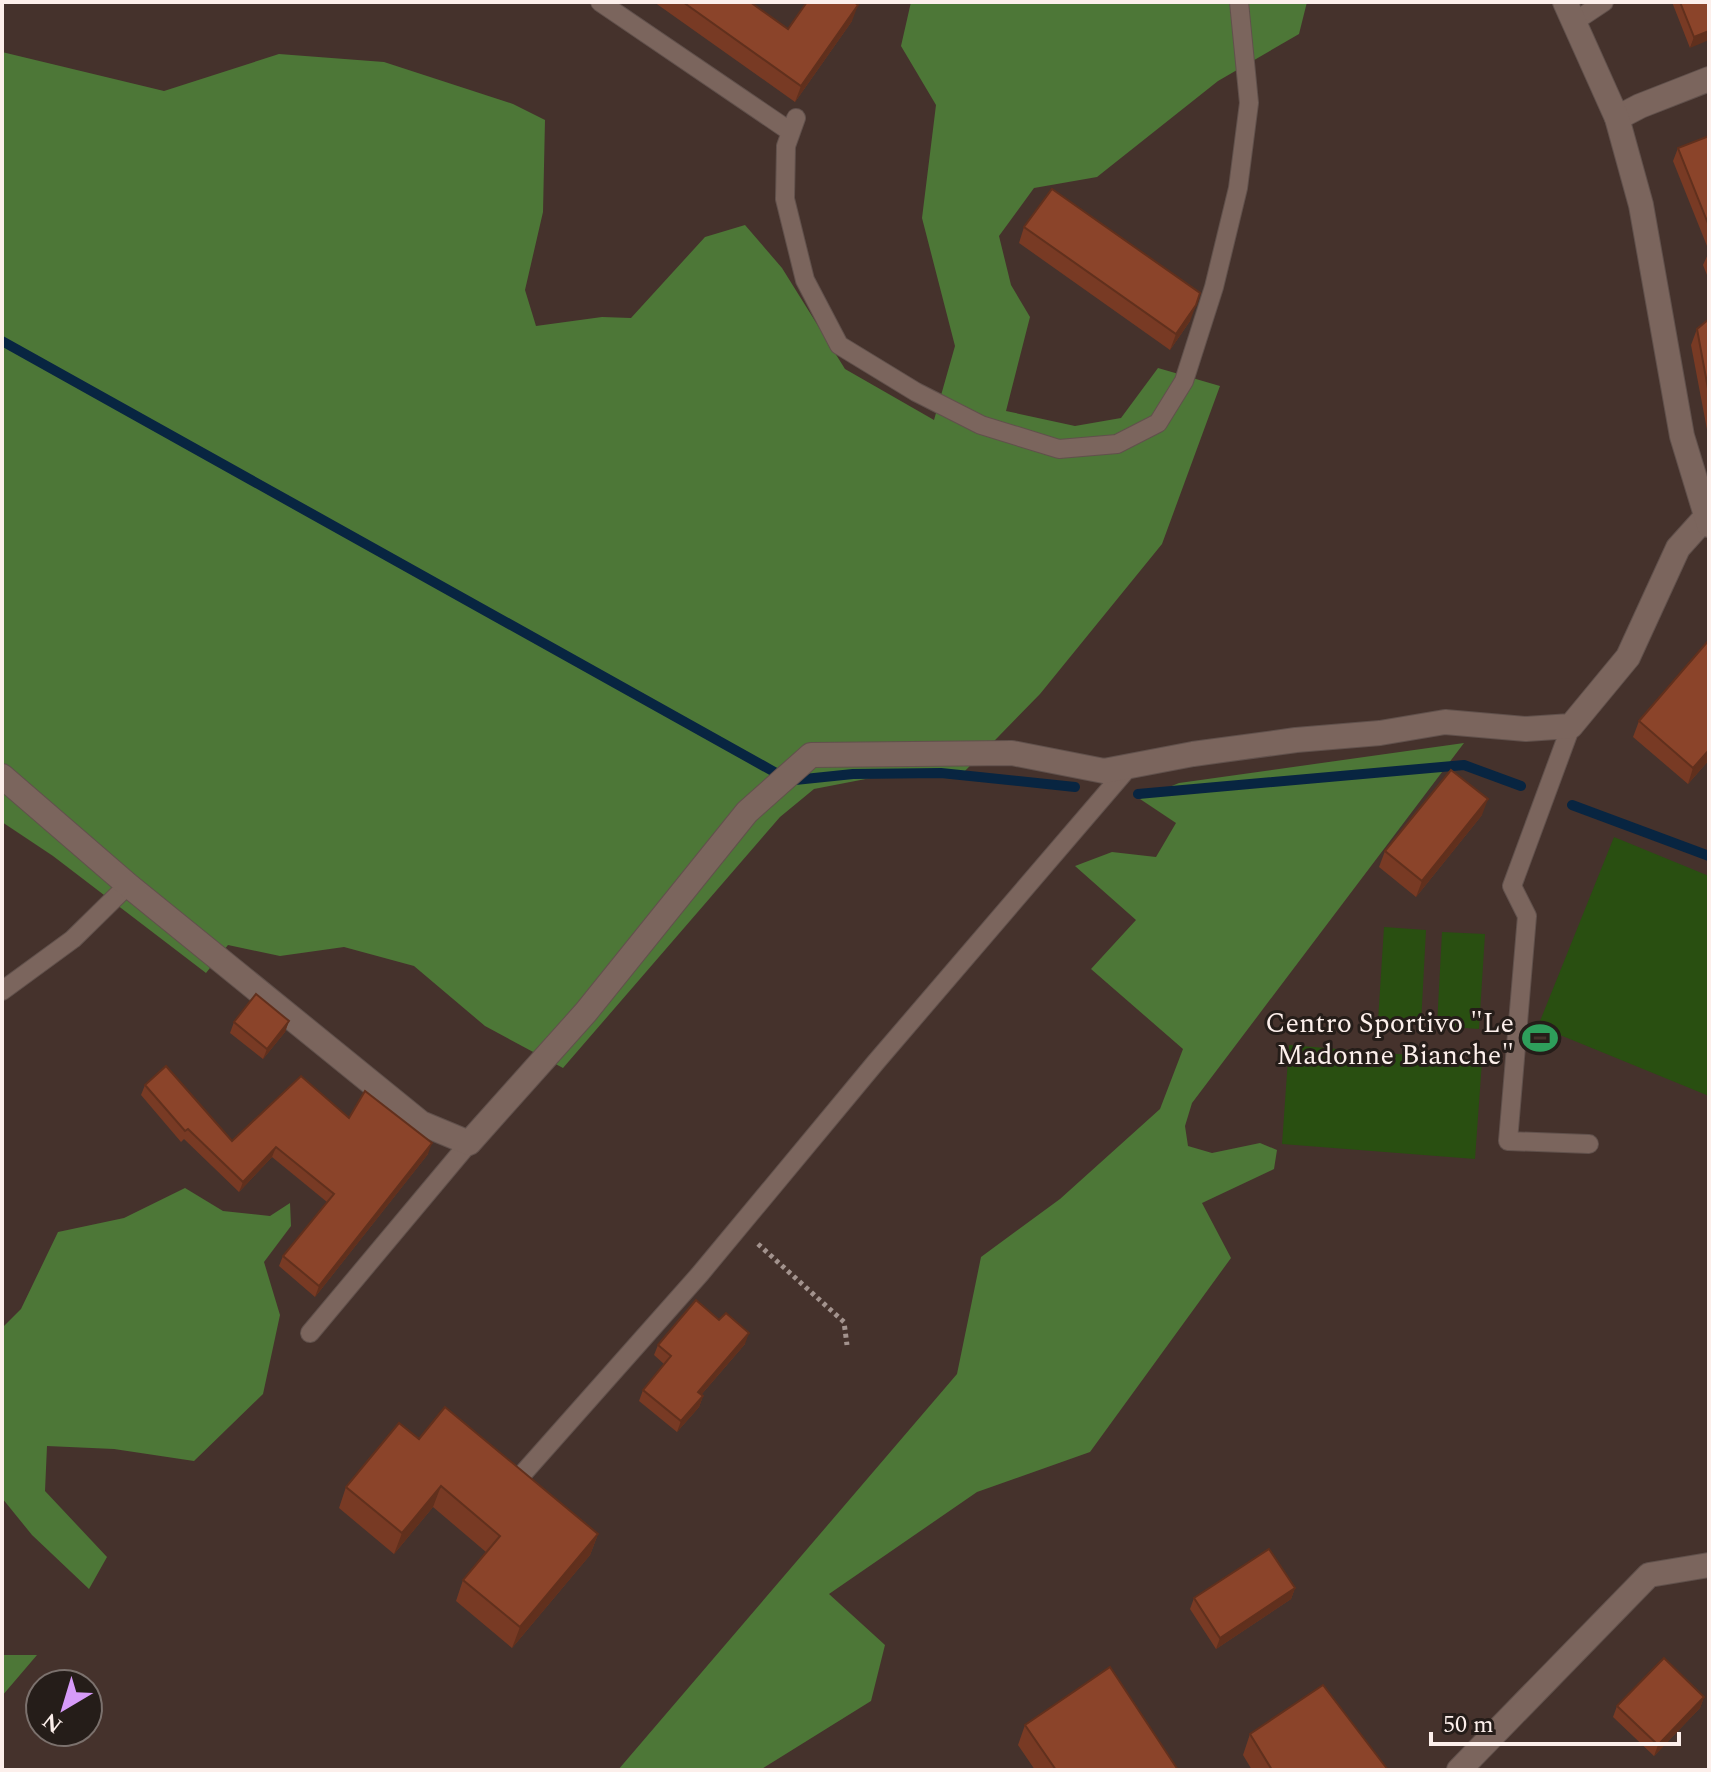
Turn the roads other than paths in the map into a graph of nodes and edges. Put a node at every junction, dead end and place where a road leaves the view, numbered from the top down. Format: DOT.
graph roads {
  1 [pos="600,2"];
  2 [pos="1239,2"];
  3 [pos="1604,2"];
  4 [pos="1569,12"];
  5 [pos="1709,79"];
  6 [pos="1617,118"];
  7 [pos="1707,522"];
  8 [pos="1571,726"];
  9 [pos="1128,768"];
  10 [pos="2,776"];
  11 [pos="123,881"];
  12 [pos="2,991"];
  13 [pos="469,1143"];
  14 [pos="1589,1144"];
  15 [pos="310,1333"];
  16 [pos="519,1478"];
  17 [pos="1709,1565"];
  18 [pos="1459,1770"];
  1 -- 2 [label="lane"];
  3 -- 4 [label="lane"];
  4 -- 6 [label="street"];
  5 -- 6 [label="street"];
  6 -- 7 [label="street"];
  7 -- 8 [label="street"];
  8 -- 9 [label="street"];
  8 -- 14 [label="lane"];
  9 -- 13 [label="street"];
  9 -- 16 [label="lane"];
  10 -- 11 [label="street"];
  11 -- 12 [label="lane"];
  11 -- 13 [label="street"];
  13 -- 15 [label="lane"];
  17 -- 18 [label="street"];
}
